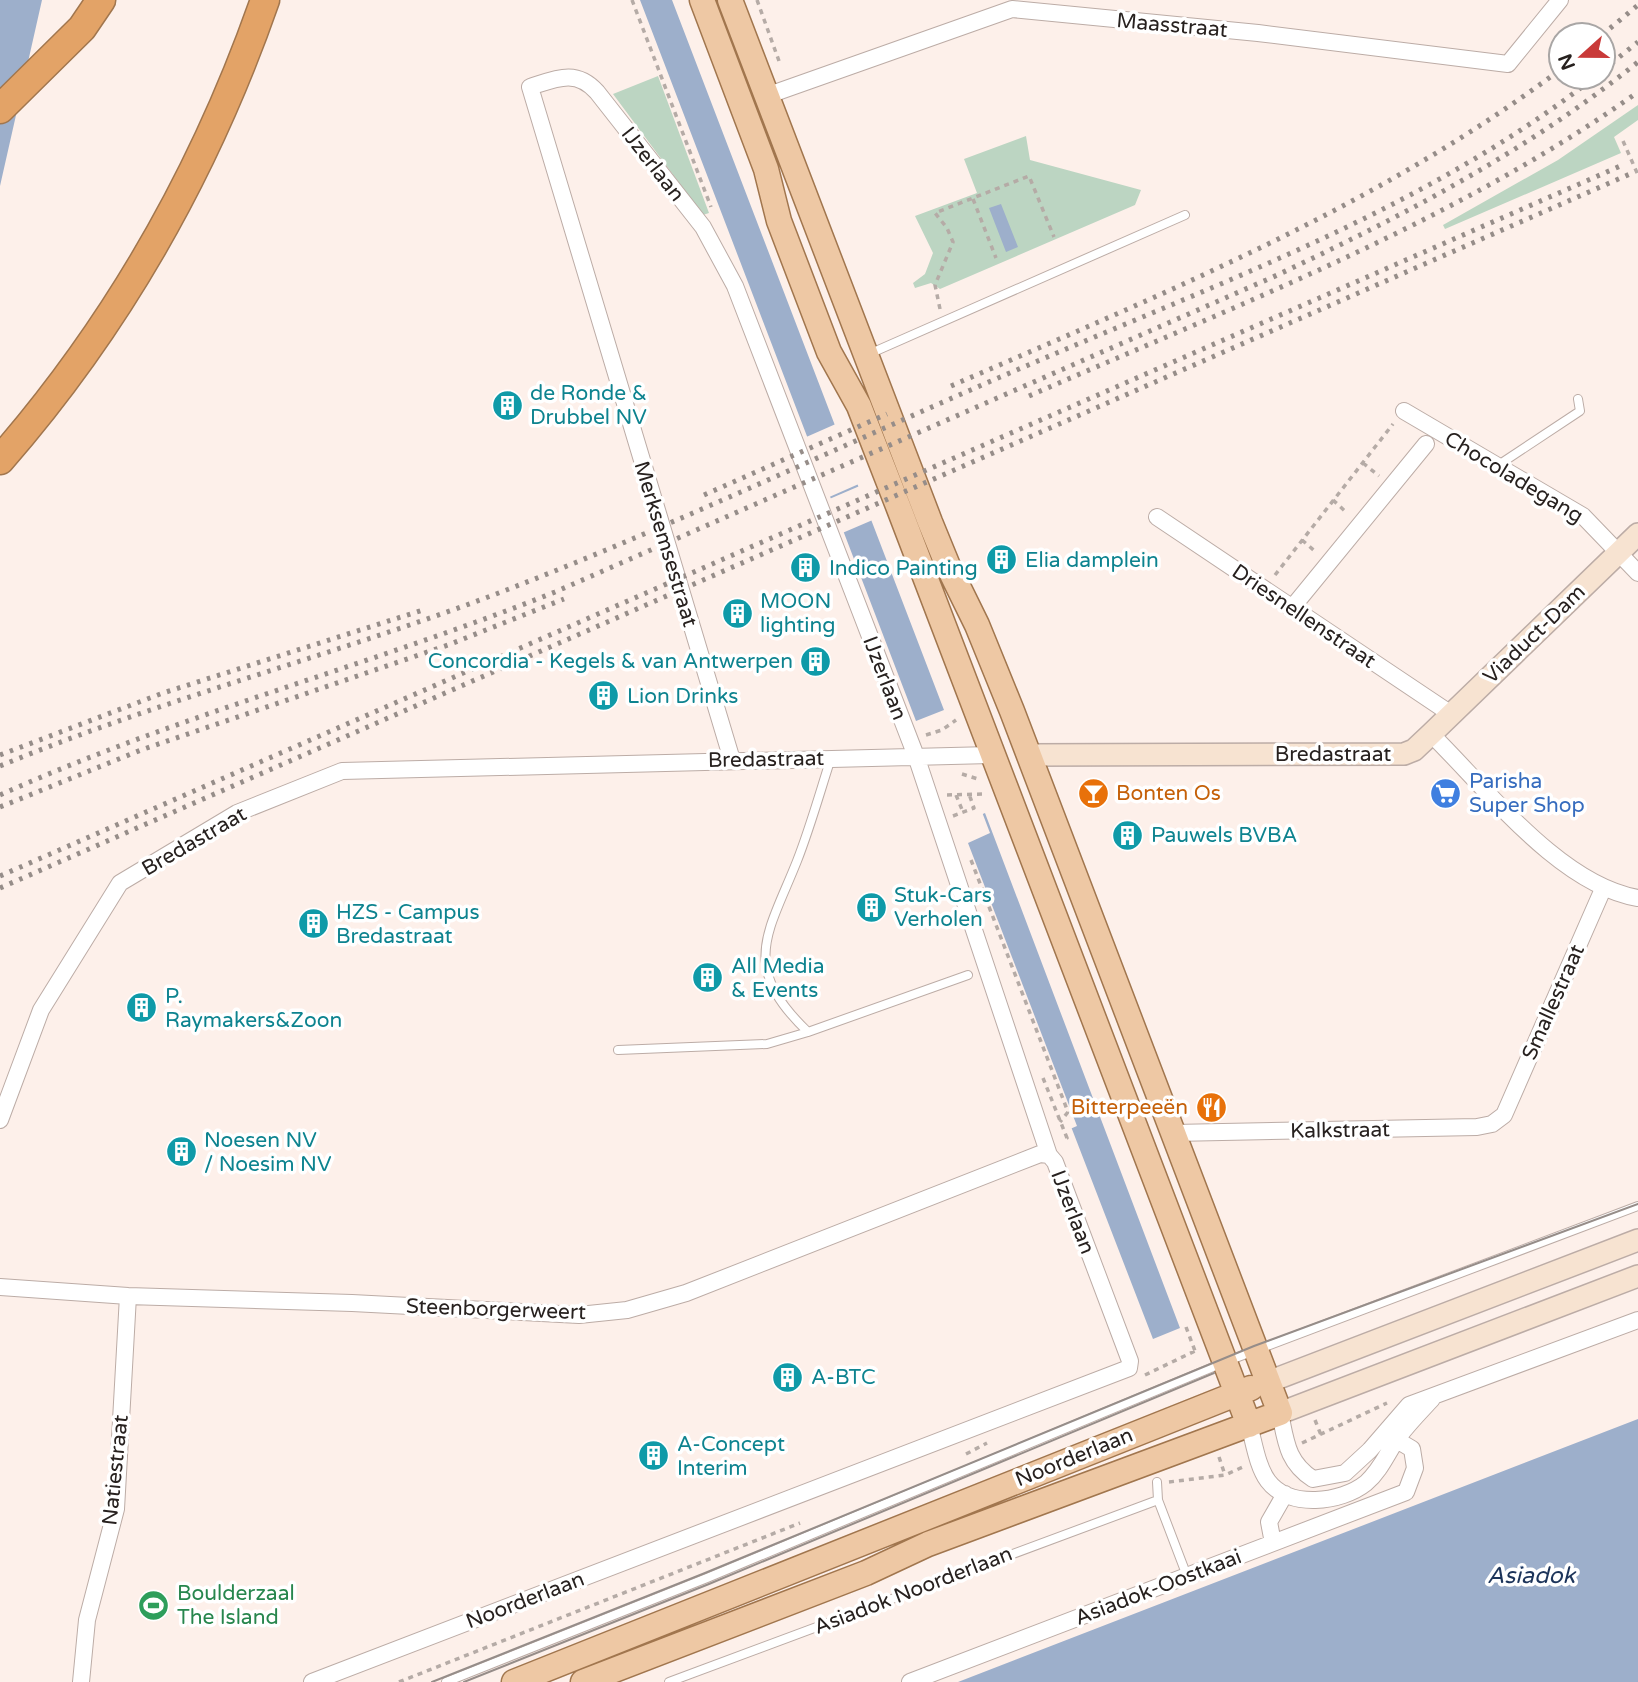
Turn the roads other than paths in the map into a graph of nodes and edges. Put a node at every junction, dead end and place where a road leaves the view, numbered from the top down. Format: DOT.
graph roads {
  1 [pos="101,0"];
  2 [pos="265,0"];
  3 [pos="702,0"];
  4 [pos="730,0"];
  5 [pos="1560,0"];
  6 [pos="530,87"];
  7 [pos="766,96"];
  8 [pos="0,109"];
  9 [pos="1185,215"];
  10 [pos="867,355"];
  11 [pos="1578,398"];
  12 [pos="1404,411"];
  13 [pos="1426,444"];
  14 [pos="0,460"];
  15 [pos="1497,466"];
  16 [pos="1157,517"];
  17 [pos="1638,534"];
  18 [pos="1619,552"];
  19 [pos="1638,573"];
  20 [pos="1295,604"];
  21 [pos="1451,714"];
  22 [pos="1431,734"];
  23 [pos="991,755"];
  24 [pos="1029,755"];
  25 [pos="916,756"];
  26 [pos="831,758"];
  27 [pos="732,760"];
  28 [pos="1602,889"];
  29 [pos="1638,898"];
  30 [pos="968,975"];
  31 [pos="808,1032"];
  32 [pos="618,1050"];
  33 [pos="1504,1115"];
  34 [pos="0,1120"];
  35 [pos="1184,1133"];
  36 [pos="1049,1155"];
  37 [pos="1638,1206"];
  38 [pos="1638,1241"];
  39 [pos="1638,1276"];
  40 [pos="0,1287"];
  41 [pos="128,1296"];
  42 [pos="1638,1320"];
  43 [pos="1256,1351"];
  44 [pos="1221,1352"];
  45 [pos="1134,1373"];
  46 [pos="1268,1382"];
  47 [pos="1237,1393"];
  48 [pos="1280,1413"];
  49 [pos="1249,1425"];
  50 [pos="1391,1436"];
  51 [pos="1157,1482"];
  52 [pos="1285,1494"];
  53 [pos="1158,1500"];
  54 [pos="1273,1543"];
  55 [pos="1187,1576"];
  56 [pos="81,1682"];
  57 [pos="312,1682"];
  58 [pos="446,1682"];
  59 [pos="514,1682"];
  60 [pos="583,1682"];
  61 [pos="669,1682"];
  62 [pos="910,1682"];
  1 -- 8 [label="highway"];
  2 -- 14 [label="highway"];
  3 -- 23 [label="main road"];
  4 -- 7 [label="main road"];
  5 -- 7 [label="street, Maasstraat"];
  6 -- 25 [label="street, IJzerlaan"];
  6 -- 27 [label="street, Merksemsestraat"];
  7 -- 10 [label="main road"];
  9 -- 10 [label="lane"];
  10 -- 24 [label="main road"];
  11 -- 15 [label="lane"];
  12 -- 15 [label="street, Chocoladegang"];
  13 -- 20 [label="street"];
  15 -- 18 [label="street, Chocoladegang"];
  16 -- 20 [label="street, Driesnellenstraat"];
  17 -- 18 [label="main road, Viaduct-Dam"];
  18 -- 19 [label="street, Chocoladegang"];
  18 -- 21 [label="main road, Viaduct-Dam"];
  20 -- 21 [label="street, Driesnellenstraat"];
  21 -- 22 [label="main road, Viaduct-Dam"];
  22 -- 24 [label="main road, Bredastraat"];
  22 -- 28 [label="street"];
  23 -- 24 [label="main road, Bredastraat"];
  23 -- 25 [label="street, Bredastraat"];
  23 -- 44 [label="main road"];
  24 -- 35 [label="main road"];
  25 -- 26 [label="street, Bredastraat"];
  25 -- 36 [label="street, IJzerlaan"];
  26 -- 27 [label="street, Bredastraat"];
  26 -- 31 [label="lane"];
  27 -- 34 [label="street, Bredastraat"];
  28 -- 29 [label="street"];
  28 -- 33 [label="street, Smallestraat"];
  30 -- 31 [label="lane"];
  31 -- 32 [label="lane"];
  33 -- 35 [label="street, Kalkstraat"];
  35 -- 43 [label="main road"];
  36 -- 41 [label="street, Steenborgerweert"];
  36 -- 45 [label="street, IJzerlaan"];
  37 -- 43 [label="lane"];
  38 -- 46 [label="main road, Noorderlaan"];
  39 -- 48 [label="main road, Noorderlaan"];
  40 -- 41 [label="street, Steenborgerweert"];
  41 -- 56 [label="street, Natiestraat"];
  42 -- 50 [label="street"];
  43 -- 44 [label="lane"];
  43 -- 46 [label="main road"];
  44 -- 47 [label="main road"];
  44 -- 58 [label="lane"];
  45 -- 57 [label="street, Noorderlaan"];
  46 -- 47 [label="main road, Noorderlaan"];
  46 -- 48 [label="main road"];
  47 -- 49 [label="main road"];
  47 -- 59 [label="main road, Noorderlaan"];
  48 -- 49 [label="main road, Noorderlaan"];
  48 -- 50 [label="street"];
  49 -- 52 [label="street"];
  49 -- 60 [label="main road, Noorderlaan"];
  50 -- 52 [label="street"];
  50 -- 54 [label="street, Asiadok-Oostkaai"];
  51 -- 53 [label="lane"];
  52 -- 54 [label="street"];
  53 -- 55 [label="lane"];
  53 -- 61 [label="lane, Asiadok Noorderlaan"];
  54 -- 55 [label="street, Asiadok-Oostkaai"];
  55 -- 62 [label="street, Asiadok-Oostkaai"];
}
